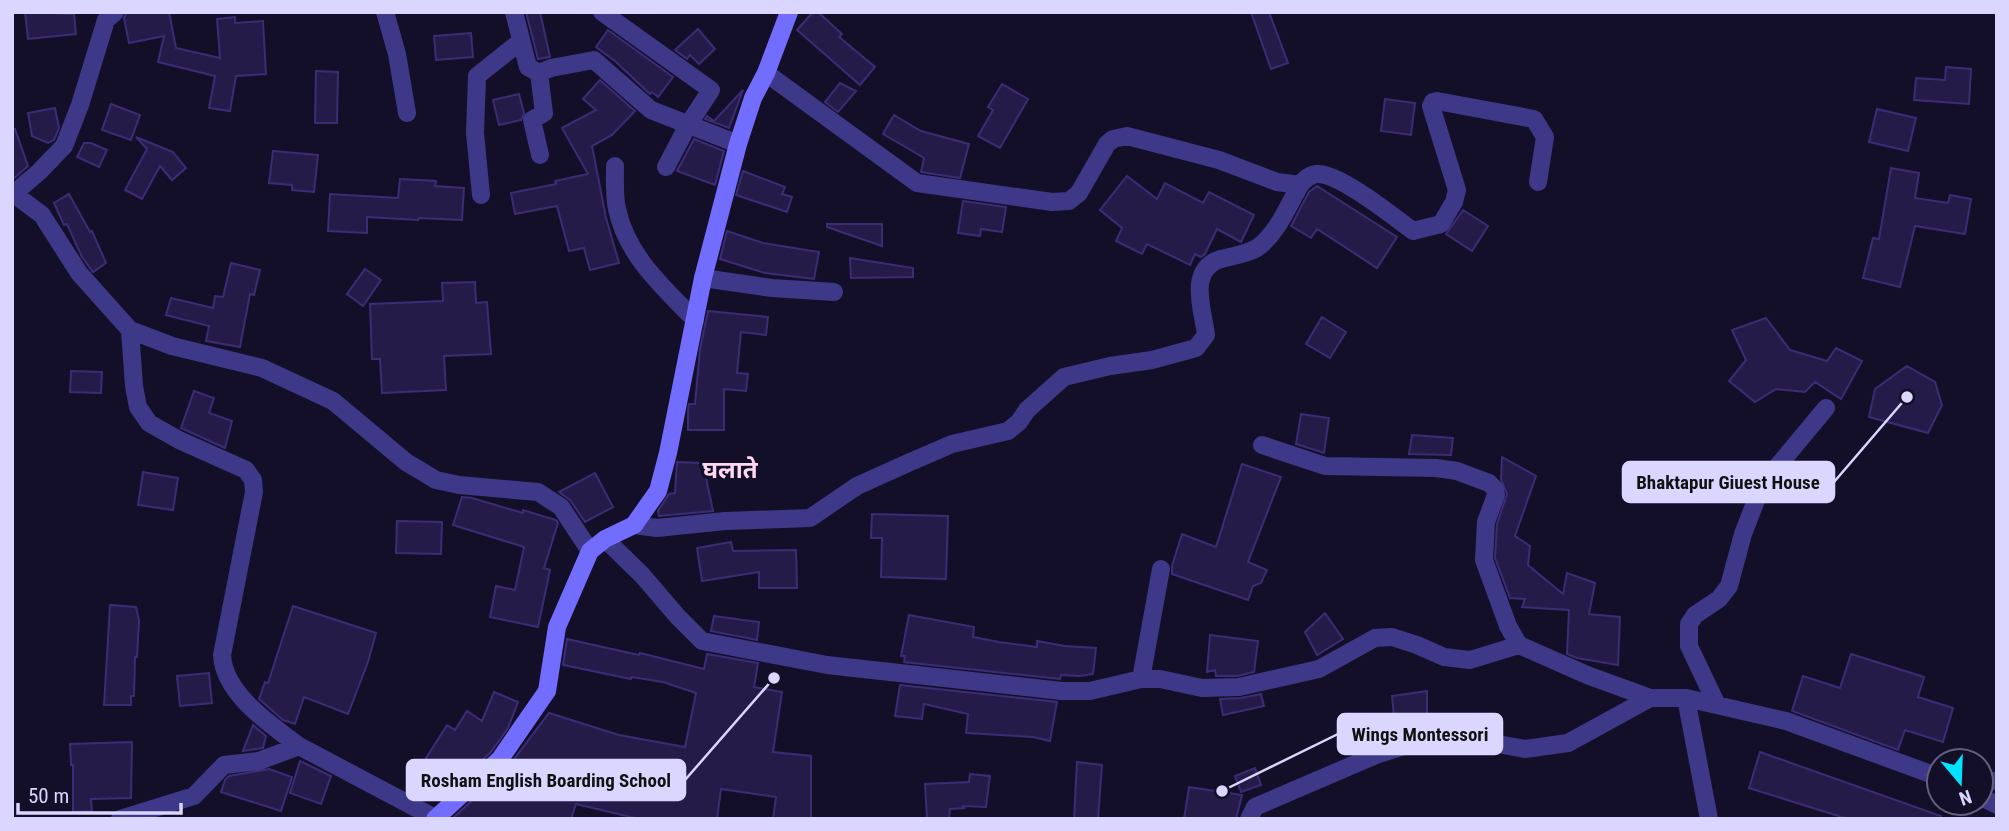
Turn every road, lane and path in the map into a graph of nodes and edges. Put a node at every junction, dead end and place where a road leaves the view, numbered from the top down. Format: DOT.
graph roads {
  1 [pos="116,12"];
  2 [pos="385,12"];
  3 [pos="514,12"];
  4 [pos="602,12"];
  5 [pos="789,12"];
  6 [pos="521,41"];
  7 [pos="539,73"];
  8 [pos="766,73"];
  9 [pos="407,113"];
  10 [pos="688,125"];
  11 [pos="738,144"];
  12 [pos="540,155"];
  13 [pos="615,166"];
  14 [pos="666,167"];
  15 [pos="1538,182"];
  16 [pos="1300,185"];
  17 [pos="13,194"];
  18 [pos="481,195"];
  19 [pos="704,278"];
  20 [pos="834,292"];
  21 [pos="695,320"];
  22 [pos="130,330"];
  23 [pos="1826,408"];
  24 [pos="1262,445"];
  25 [pos="634,525"];
  26 [pos="605,539"];
  27 [pos="590,551"];
  28 [pos="1161,569"];
  29 [pos="1519,645"];
  30 [pos="1141,679"];
  31 [pos="1650,698"];
  32 [pos="1686,698"];
  33 [pos="1717,705"];
  34 [pos="299,746"];
  35 [pos="1925,772"];
  36 [pos="435,818"];
  37 [pos="120,819"];
  38 [pos="1249,819"];
  39 [pos="1709,819"];
  1 -- 17 [label="street"];
  2 -- 9 [label="street"];
  3 -- 6 [label="street"];
  4 -- 10 [label="street"];
  5 -- 8 [label="main road"];
  6 -- 7 [label="street"];
  6 -- 18 [label="street"];
  7 -- 10 [label="street"];
  7 -- 12 [label="street"];
  8 -- 11 [label="main road"];
  8 -- 16 [label="street"];
  10 -- 11 [label="street"];
  10 -- 14 [label="street"];
  11 -- 19 [label="main road"];
  13 -- 21 [label="street"];
  15 -- 16 [label="street"];
  16 -- 25 [label="street"];
  17 -- 22 [label="street"];
  19 -- 20 [label="street"];
  19 -- 21 [label="main road"];
  21 -- 25 [label="main road"];
  22 -- 27 [label="street"];
  22 -- 34 [label="street"];
  23 -- 33 [label="street"];
  24 -- 29 [label="street"];
  25 -- 26 [label="main road"];
  26 -- 27 [label="main road"];
  26 -- 30 [label="street"];
  27 -- 36 [label="main road"];
  28 -- 30 [label="street"];
  29 -- 30 [label="street"];
  29 -- 31 [label="street"];
  31 -- 32 [label="street"];
  31 -- 38 [label="street"];
  32 -- 33 [label="street"];
  32 -- 39 [label="street"];
  33 -- 35 [label="street"];
  34 -- 36 [label="street"];
  34 -- 37 [label="street"];
}
